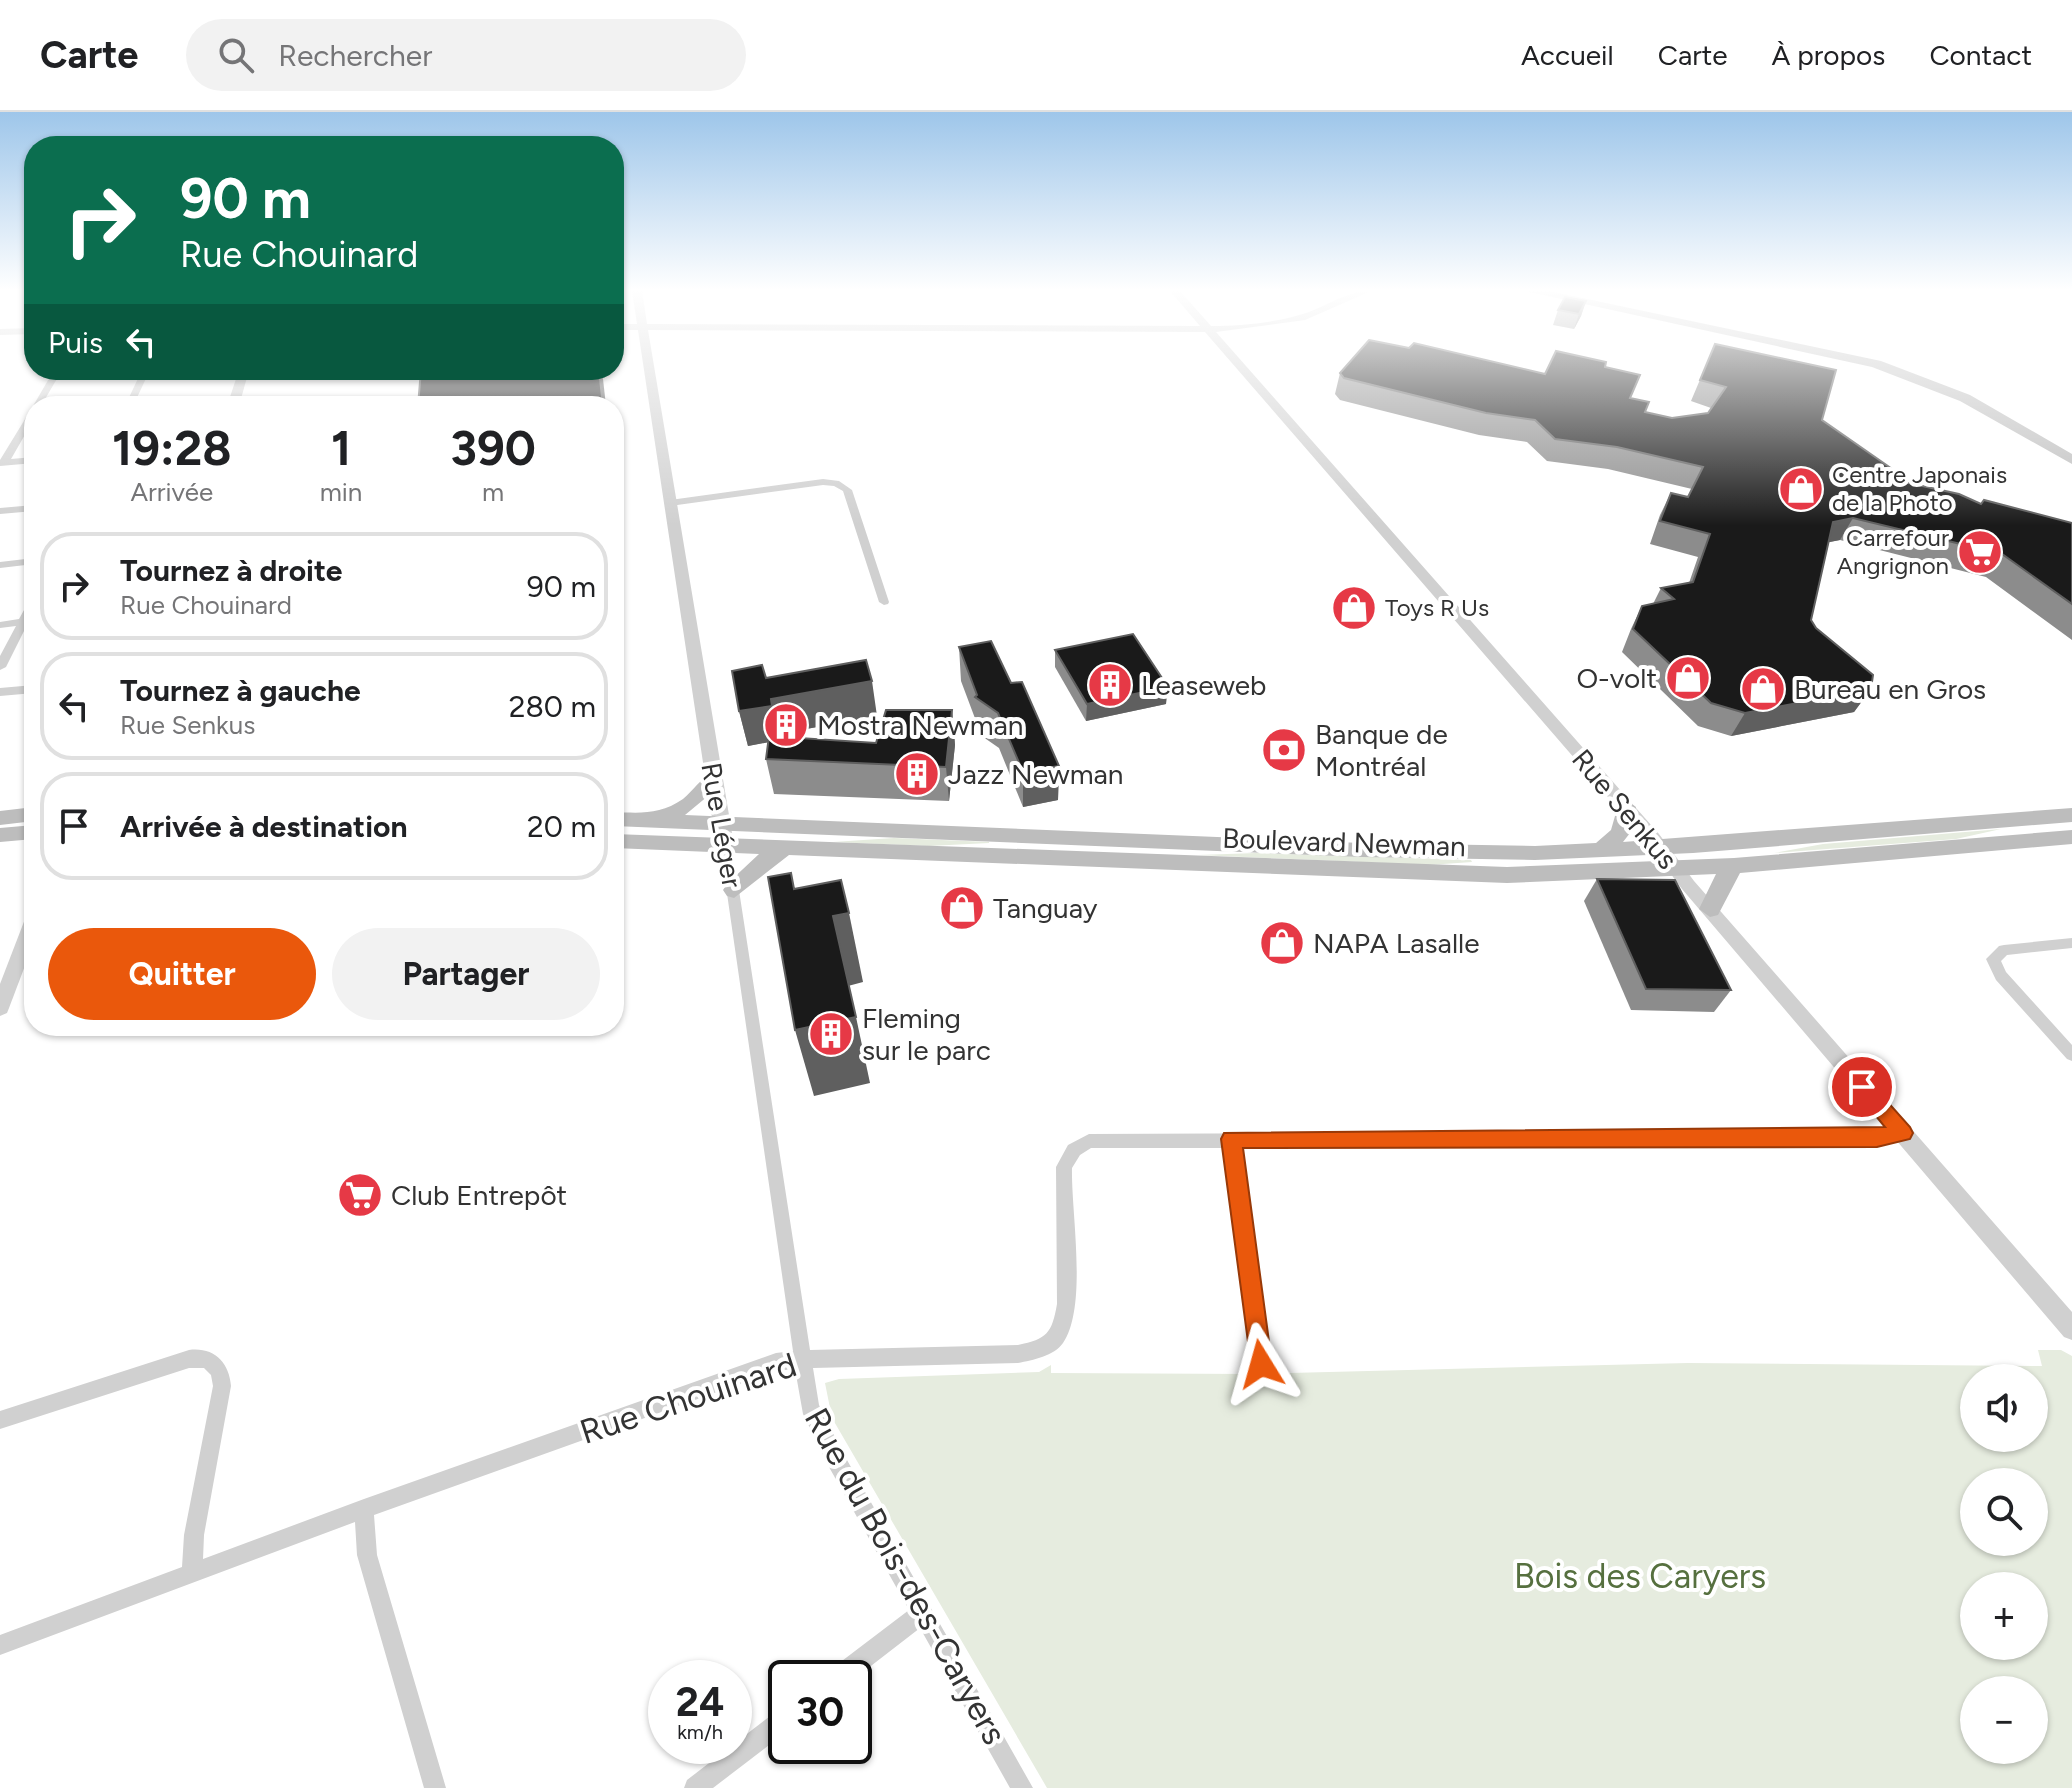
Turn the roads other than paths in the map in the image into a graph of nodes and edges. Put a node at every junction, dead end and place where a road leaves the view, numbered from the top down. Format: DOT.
graph roads {
  1 [pos="649,369"];
  2 [pos="1244,369"];
  3 [pos="1890,369"];
  4 [pos="1915,369"];
  5 [pos="24,427"];
  6 [pos="2072,446"];
  7 [pos="2072,460"];
  8 [pos="24,461"];
  9 [pos="2,463"];
  10 [pos="670,503"];
  11 [pos="24,509"];
  12 [pos="0,511"];
  13 [pos="24,562"];
  14 [pos="0,565"];
  15 [pos="884,602"];
  16 [pos="23,622"];
  17 [pos="0,625"];
  18 [pos="0,667"];
  19 [pos="24,690"];
  20 [pos="0,692"];
  21 [pos="713,781"];
  22 [pos="1626,807"];
  23 [pos="24,815"];
  24 [pos="2072,815"];
  25 [pos="0,818"];
  26 [pos="624,819"];
  27 [pos="658,821"];
  28 [pos="721,823"];
  29 [pos="24,833"];
  30 [pos="0,835"];
  31 [pos="2072,837"];
  32 [pos="624,841"];
  33 [pos="726,845"];
  34 [pos="786,848"];
  35 [pos="1661,848"];
  36 [pos="1600,851"];
  37 [pos="1734,866"];
  38 [pos="1676,870"];
  39 [pos="734,890"];
  40 [pos="1710,909"];
  41 [pos="2072,943"];
  42 [pos="24,945"];
  43 [pos="0,1008"];
  44 [pos="2072,1055"];
  45 [pos="1902,1133"];
  46 [pos="1231,1139"];
  47 [pos="2072,1329"];
  48 [pos="804,1359"];
  49 [pos="1261,1364"];
  50 [pos="0,1420"];
  51 [pos="364,1509"];
  52 [pos="192,1573"];
  53 [pos="923,1612"];
  54 [pos="0,1645"];
  55 [pos="861,1660"];
  56 [pos="768,1732"];
  57 [pos="435,1788"];
  58 [pos="695,1788"];
  59 [pos="1022,1788"];
  1 -- 10 [label="street, Rue Léger"];
  2 -- 22 [label="street, Rue Senkus"];
  3 -- 7 [label="main road"];
  4 -- 6 [label="main road"];
  5 -- 9 [label="street"];
  8 -- 9 [label="street"];
  10 -- 15 [label="street"];
  10 -- 21 [label="street, Rue Léger"];
  11 -- 12 [label="street"];
  13 -- 14 [label="street"];
  16 -- 17 [label="street"];
  16 -- 18 [label="street"];
  19 -- 20 [label="street"];
  21 -- 27 [label="main road"];
  21 -- 28 [label="street, Rue Léger"];
  22 -- 35 [label="street, Rue Senkus"];
  22 -- 36 [label="main road"];
  23 -- 25 [label="main road"];
  24 -- 35 [label="main road, Boulevard Newman"];
  26 -- 27 [label="main road, Boulevard Newman"];
  27 -- 28 [label="main road, Boulevard Newman"];
  28 -- 33 [label="street, Rue Léger"];
  28 -- 36 [label="main road, Boulevard Newman"];
  29 -- 30 [label="main road"];
  31 -- 37 [label="main road, Boulevard Newman"];
  32 -- 33 [label="main road, Boulevard Newman"];
  33 -- 34 [label="main road, Boulevard Newman"];
  33 -- 39 [label="street, Rue Léger"];
  34 -- 38 [label="main road, Boulevard Newman"];
  34 -- 39 [label="main road"];
  35 -- 36 [label="main road, Boulevard Newman"];
  35 -- 38 [label="street, Rue Senkus"];
  37 -- 38 [label="main road, Boulevard Newman"];
  37 -- 40 [label="main road"];
  38 -- 40 [label="street, Rue Senkus"];
  39 -- 48 [label="street, Rue Léger"];
  40 -- 45 [label="street, Rue Senkus"];
  41 -- 44 [label="street"];
  42 -- 43 [label="street"];
  45 -- 46 [label="street, Rue Chouinard"];
  45 -- 47 [label="street, Rue Senkus"];
  46 -- 48 [label="street, Rue Chouinard"];
  46 -- 49 [label="street"];
  48 -- 51 [label="street, Rue Chouinard"];
  48 -- 53 [label="street, Rue du Bois-des-Caryers"];
  50 -- 52 [label="street"];
  51 -- 52 [label="street, Rue Chouinard"];
  51 -- 57 [label="street"];
  52 -- 54 [label="street, Rue Chouinard"];
  53 -- 55 [label="street"];
  53 -- 59 [label="street, Rue du Bois-des-Caryers"];
  56 -- 58 [label="street"];
}
